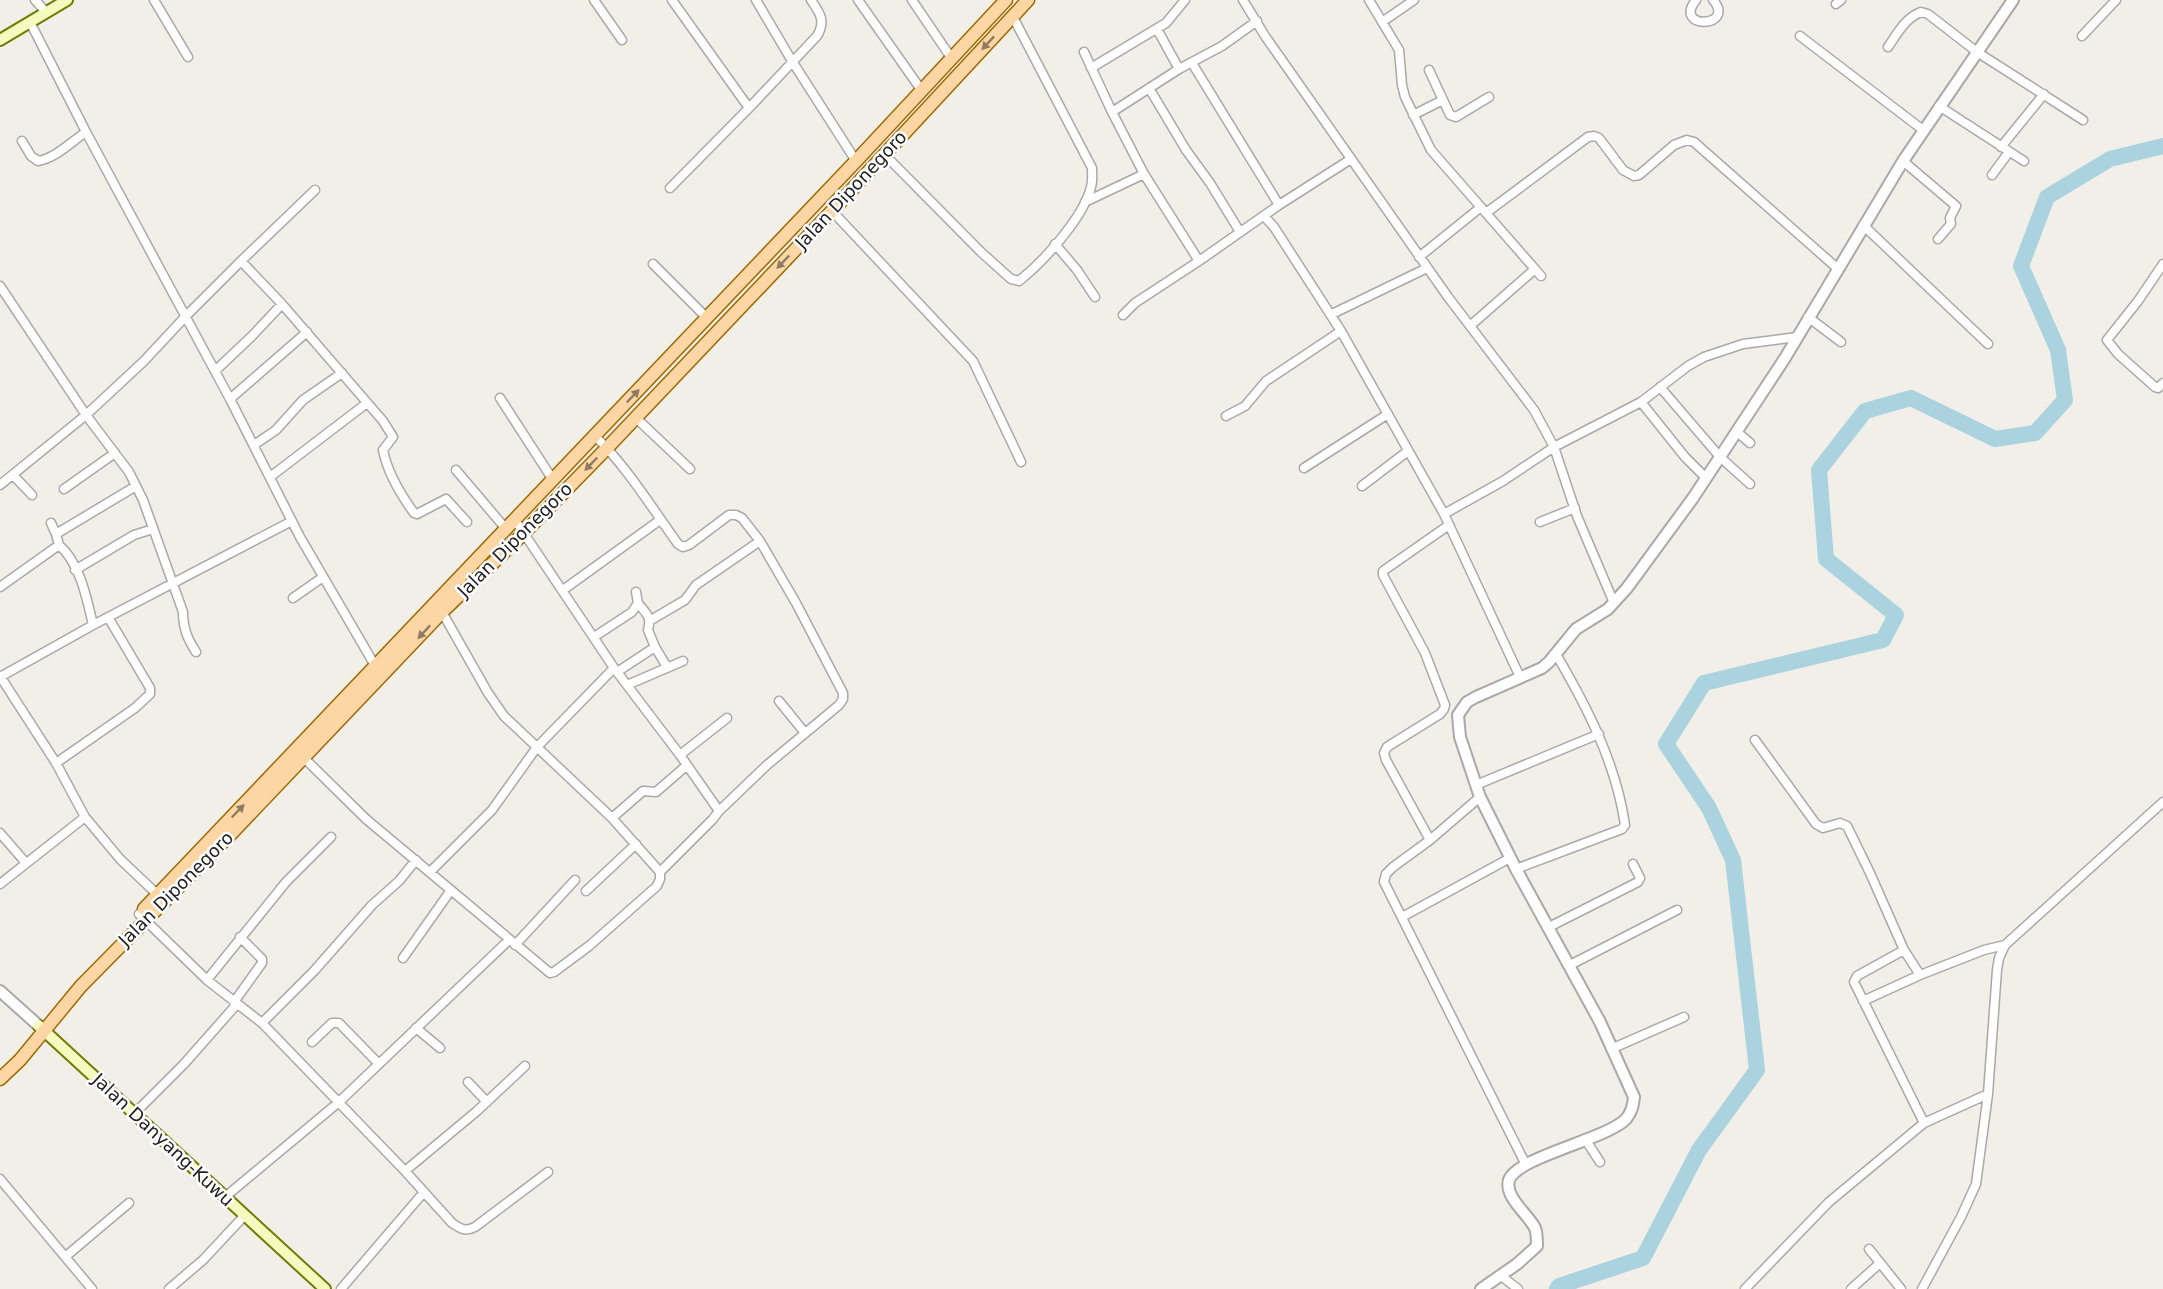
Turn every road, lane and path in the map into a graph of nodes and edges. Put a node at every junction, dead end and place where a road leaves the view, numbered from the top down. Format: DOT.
graph roads {
  1 [pos="35,0"];
  2 [pos="67,0"];
  3 [pos="154,0"];
  4 [pos="594,0"];
  5 [pos="672,0"];
  6 [pos="756,0"];
  7 [pos="811,0"];
  8 [pos="858,0"];
  9 [pos="912,0"];
  10 [pos="1006,0"];
  11 [pos="1028,0"];
  12 [pos="1185,0"];
  13 [pos="1244,0"];
  14 [pos="1369,0"];
  15 [pos="1414,0"];
  16 [pos="1714,0"];
  17 [pos="2013,0"];
  18 [pos="2116,0"];
  19 [pos="1694,1"];
  20 [pos="46,12"];
  21 [pos="1012,17"];
  22 [pos="1257,21"];
  23 [pos="30,22"];
  24 [pos="1382,22"];
  25 [pos="1157,29"];
  26 [pos="1800,36"];
  27 [pos="2082,36"];
  28 [pos="0,40"];
  29 [pos="622,40"];
  30 [pos="1888,47"];
  31 [pos="1084,52"];
  32 [pos="1977,52"];
  33 [pos="188,57"];
  34 [pos="952,58"];
  35 [pos="792,61"];
  36 [pos="1192,63"];
  37 [pos="1091,68"];
  38 [pos="1179,69"];
  39 [pos="1429,69"];
  40 [pos="1149,88"];
  41 [pos="922,91"];
  42 [pos="2044,94"];
  43 [pos="1489,97"];
  44 [pos="1443,100"];
  45 [pos="1939,106"];
  46 [pos="749,108"];
  47 [pos="1112,112"];
  48 [pos="1413,115"];
  49 [pos="2083,120"];
  50 [pos="1923,130"];
  51 [pos="86,132"];
  52 [pos="22,141"];
  53 [pos="2005,149"];
  54 [pos="884,154"];
  55 [pos="1351,159"];
  56 [pos="856,161"];
  57 [pos="1903,161"];
  58 [pos="2024,161"];
  59 [pos="1144,174"];
  60 [pos="1992,174"];
  61 [pos="670,188"];
  62 [pos="315,190"];
  63 [pos="1085,202"];
  64 [pos="1279,205"];
  65 [pos="1484,210"];
  66 [pos="832,211"];
  67 [pos="1264,216"];
  68 [pos="1863,225"];
  69 [pos="1240,232"];
  70 [pos="1938,239"];
  71 [pos="1055,243"];
  72 [pos="1419,257"];
  73 [pos="241,261"];
  74 [pos="1199,261"];
  75 [pos="653,264"];
  76 [pos="2163,264"];
  77 [pos="1426,268"];
  78 [pos="1535,268"];
  79 [pos="1837,268"];
  80 [pos="1541,276"];
  81 [pos="0,286"];
  82 [pos="1095,297"];
  83 [pos="282,304"];
  84 [pos="1332,314"];
  85 [pos="1123,315"];
  86 [pos="185,317"];
  87 [pos="1809,317"];
  88 [pos="707,318"];
  89 [pos="1470,326"];
  90 [pos="1341,331"];
  91 [pos="307,332"];
  92 [pos="1797,337"];
  93 [pos="1841,342"];
  94 [pos="1989,344"];
  95 [pos="215,371"];
  96 [pos="342,373"];
  97 [pos="2163,383"];
  98 [pos="1660,387"];
  99 [pos="500,398"];
  100 [pos="230,399"];
  101 [pos="1641,402"];
  102 [pos="367,403"];
  103 [pos="1388,414"];
  104 [pos="86,415"];
  105 [pos="1226,416"];
  106 [pos="635,417"];
  107 [pos="1736,431"];
  108 [pos="595,436"];
  109 [pos="1750,443"];
  110 [pos="254,445"];
  111 [pos="607,447"];
  112 [pos="1554,447"];
  113 [pos="1408,451"];
  114 [pos="115,453"];
  115 [pos="1719,457"];
  116 [pos="1021,462"];
  117 [pos="1304,468"];
  118 [pos="690,469"];
  119 [pos="456,470"];
  120 [pos="13,475"];
  121 [pos="270,477"];
  122 [pos="1706,478"];
  123 [pos="553,480"];
  124 [pos="0,484"];
  125 [pos="1750,484"];
  126 [pos="136,486"];
  127 [pos="1362,486"];
  128 [pos="64,489"];
  129 [pos="32,495"];
  130 [pos="1575,508"];
  131 [pos="1444,514"];
  132 [pos="292,520"];
  133 [pos="660,520"];
  134 [pos="467,522"];
  135 [pos="1540,522"];
  136 [pos="51,523"];
  137 [pos="511,524"];
  138 [pos="1449,525"];
  139 [pos="153,530"];
  140 [pos="524,533"];
  141 [pos="56,534"];
  142 [pos="760,541"];
  143 [pos="59,545"];
  144 [pos="75,570"];
  145 [pos="323,577"];
  146 [pos="173,583"];
  147 [pos="0,586"];
  148 [pos="563,590"];
  149 [pos="636,592"];
  150 [pos="292,598"];
  151 [pos="638,603"];
  152 [pos="1614,603"];
  153 [pos="442,612"];
  154 [pos="108,617"];
  155 [pos="651,620"];
  156 [pos="93,625"];
  157 [pos="594,637"];
  158 [pos="655,647"];
  159 [pos="196,652"];
  160 [pos="1556,654"];
  161 [pos="683,660"];
  162 [pos="667,667"];
  163 [pos="615,670"];
  164 [pos="378,672"];
  165 [pos="0,677"];
  166 [pos="1520,677"];
  167 [pos="627,686"];
  168 [pos="779,701"];
  169 [pos="1444,710"];
  170 [pos="1458,715"];
  171 [pos="727,718"];
  172 [pos="805,733"];
  173 [pos="1599,734"];
  174 [pos="1755,740"];
  175 [pos="537,747"];
  176 [pos="300,754"];
  177 [pos="680,754"];
  178 [pos="56,763"];
  179 [pos="686,766"];
  180 [pos="1476,785"];
  181 [pos="1480,797"];
  182 [pos="2163,802"];
  183 [pos="718,811"];
  184 [pos="85,817"];
  185 [pos="612,818"];
  186 [pos="0,833"];
  187 [pos="331,837"];
  188 [pos="1430,840"];
  189 [pos="636,844"];
  190 [pos="1510,858"];
  191 [pos="416,860"];
  192 [pos="26,863"];
  193 [pos="1633,864"];
  194 [pos="1516,869"];
  195 [pos="430,872"];
  196 [pos="660,872"];
  197 [pos="575,880"];
  198 [pos="0,884"];
  199 [pos="451,890"];
  200 [pos="586,891"];
  201 [pos="158,895"];
  202 [pos="1677,910"];
  203 [pos="142,917"];
  204 [pos="1402,917"];
  205 [pos="1549,927"];
  206 [pos="240,937"];
  207 [pos="512,942"];
  208 [pos="2005,945"];
  209 [pos="1904,950"];
  210 [pos="403,958"];
  211 [pos="1570,965"];
  212 [pos="1920,975"];
  213 [pos="207,980"];
  214 [pos="0,991"];
  215 [pos="1863,1001"];
  216 [pos="235,1003"];
  217 [pos="1684,1017"];
  218 [pos="262,1023"];
  219 [pos="42,1028"];
  220 [pos="416,1028"];
  221 [pos="312,1042"];
  222 [pos="440,1048"];
  223 [pos="1611,1049"];
  224 [pos="378,1064"];
  225 [pos="525,1066"];
  226 [pos="0,1068"];
  227 [pos="0,1079"];
  228 [pos="468,1082"];
  229 [pos="1988,1094"];
  230 [pos="339,1102"];
  231 [pos="487,1102"];
  232 [pos="135,1113"];
  233 [pos="1924,1123"];
  234 [pos="1585,1139"];
  235 [pos="1600,1162"];
  236 [pos="1526,1165"];
  237 [pos="405,1170"];
  238 [pos="548,1172"];
  239 [pos="0,1179"];
  240 [pos="424,1192"];
  241 [pos="225,1197"];
  242 [pos="129,1203"];
  243 [pos="244,1215"];
  244 [pos="1869,1249"];
  245 [pos="65,1257"];
  246 [pos="1879,1264"];
  247 [pos="1500,1275"];
  248 [pos="92,1289"];
  249 [pos="169,1289"];
  250 [pos="325,1289"];
  251 [pos="341,1289"];
  252 [pos="1481,1289"];
  253 [pos="1518,1289"];
  254 [pos="1745,1289"];
  255 [pos="1851,1289"];
  256 [pos="1901,1289"];
  257 [pos="1922,1289"];
  1 -- 20 [label="street"];
  2 -- 20 [label="main road"];
  3 -- 33 [label="street"];
  4 -- 29 [label="street"];
  5 -- 46 [label="street"];
  6 -- 35 [label="street"];
  7 -- 35 [label="street"];
  8 -- 41 [label="street"];
  9 -- 34 [label="street"];
  10 -- 34 [label="main road, Jalan Diponegoro"];
  11 -- 21 [label="main road, Jalan Diponegoro"];
  12 -- 25 [label="street"];
  13 -- 22 [label="street"];
  14 -- 24 [label="street"];
  15 -- 24 [label="street"];
  16 -- 19 [label="street"];
  17 -- 32 [label="street"];
  18 -- 27 [label="street"];
  20 -- 23 [label="main road"];
  21 -- 54 [label="main road, Jalan Diponegoro, one-way"];
  21 -- 63 [label="street"];
  22 -- 36 [label="street"];
  22 -- 55 [label="street"];
  23 -- 28 [label="main road"];
  23 -- 51 [label="street"];
  24 -- 48 [label="street"];
  25 -- 37 [label="street"];
  25 -- 38 [label="street"];
  26 -- 50 [label="street"];
  30 -- 32 [label="street"];
  31 -- 37 [label="street"];
  32 -- 42 [label="street"];
  32 -- 45 [label="street"];
  34 -- 41 [label="main road, Jalan Diponegoro"];
  35 -- 46 [label="street"];
  35 -- 56 [label="street"];
  36 -- 38 [label="street"];
  36 -- 64 [label="street"];
  37 -- 47 [label="street"];
  38 -- 40 [label="street"];
  39 -- 44 [label="street"];
  40 -- 47 [label="street"];
  40 -- 69 [label="street"];
  41 -- 56 [label="main road, Jalan Diponegoro"];
  42 -- 49 [label="street"];
  42 -- 53 [label="street"];
  43 -- 44 [label="street"];
  44 -- 48 [label="street"];
  45 -- 50 [label="street"];
  45 -- 53 [label="street"];
  46 -- 61 [label="street"];
  47 -- 59 [label="street"];
  48 -- 65 [label="street"];
  50 -- 57 [label="street"];
  51 -- 52 [label="street"];
  51 -- 86 [label="street"];
  53 -- 58 [label="street"];
  53 -- 60 [label="street"];
  54 -- 66 [label="main road, Jalan Diponegoro"];
  54 -- 71 [label="street"];
  55 -- 64 [label="street"];
  55 -- 72 [label="street"];
  56 -- 88 [label="main road, Jalan Diponegoro"];
  57 -- 68 [label="street"];
  57 -- 70 [label="street"];
  59 -- 63 [label="street"];
  59 -- 74 [label="street"];
  62 -- 73 [label="street"];
  63 -- 71 [label="street"];
  64 -- 67 [label="street"];
  65 -- 72 [label="street"];
  65 -- 78 [label="street"];
  65 -- 79 [label="street"];
  66 -- 106 [label="main road, Jalan Diponegoro, one-way"];
  66 -- 116 [label="street"];
  67 -- 69 [label="street"];
  67 -- 84 [label="street"];
  68 -- 79 [label="street"];
  68 -- 94 [label="street"];
  69 -- 74 [label="street"];
  71 -- 82 [label="street"];
  72 -- 77 [label="street"];
  73 -- 83 [label="street"];
  73 -- 86 [label="street"];
  74 -- 85 [label="street"];
  75 -- 88 [label="street"];
  76 -- 97 [label="street"];
  77 -- 84 [label="street"];
  77 -- 89 [label="street"];
  78 -- 80 [label="street"];
  78 -- 89 [label="street"];
  79 -- 87 [label="street"];
  81 -- 104 [label="street"];
  83 -- 91 [label="street"];
  83 -- 95 [label="street"];
  84 -- 90 [label="street"];
  86 -- 95 [label="street"];
  86 -- 104 [label="street"];
  87 -- 92 [label="street"];
  87 -- 93 [label="street"];
  108 -- 88 [label="main road, Jalan Diponegoro, one-way"];
  89 -- 112 [label="street"];
  90 -- 103 [label="street"];
  90 -- 105 [label="street"];
  91 -- 96 [label="street"];
  91 -- 100 [label="street"];
  92 -- 98 [label="street"];
  92 -- 107 [label="street"];
  95 -- 100 [label="street"];
  96 -- 102 [label="street"];
  96 -- 110 [label="street"];
  98 -- 101 [label="street"];
  98 -- 115 [label="street"];
  99 -- 123 [label="street"];
  100 -- 110 [label="street"];
  101 -- 112 [label="street"];
  101 -- 122 [label="street"];
  102 -- 121 [label="street"];
  102 -- 134 [label="street"];
  103 -- 113 [label="street"];
  103 -- 117 [label="street"];
  104 -- 114 [label="street"];
  104 -- 120 [label="street"];
  106 -- 111 [label="main road, Jalan Diponegoro"];
  106 -- 118 [label="street"];
  107 -- 109 [label="street"];
  107 -- 115 [label="street"];
  108 -- 111 [label="street"];
  108 -- 123 [label="main road, Jalan Diponegoro"];
  110 -- 121 [label="street"];
  111 -- 133 [label="street"];
  111 -- 140 [label="main road, Jalan Diponegoro, one-way"];
  112 -- 130 [label="street"];
  112 -- 131 [label="street"];
  113 -- 127 [label="street"];
  113 -- 131 [label="street"];
  114 -- 126 [label="street"];
  114 -- 128 [label="street"];
  115 -- 122 [label="street"];
  115 -- 125 [label="street"];
  119 -- 137 [label="street"];
  120 -- 124 [label="street"];
  120 -- 129 [label="street"];
  121 -- 132 [label="street"];
  122 -- 152 [label="street"];
  123 -- 137 [label="main road, Jalan Diponegoro"];
  126 -- 139 [label="street"];
  126 -- 141 [label="street"];
  130 -- 135 [label="street"];
  130 -- 152 [label="street"];
  131 -- 138 [label="street"];
  132 -- 145 [label="street"];
  132 -- 146 [label="street"];
  133 -- 142 [label="street"];
  133 -- 148 [label="street"];
  136 -- 141 [label="street"];
  137 -- 140 [label="street"];
  137 -- 164 [label="main road, Jalan Diponegoro"];
  138 -- 166 [label="street"];
  138 -- 169 [label="street"];
  139 -- 144 [label="street"];
  139 -- 146 [label="street"];
  140 -- 148 [label="street"];
  140 -- 153 [label="main road, Jalan Diponegoro"];
  141 -- 143 [label="street"];
  142 -- 155 [label="street"];
  142 -- 172 [label="street"];
  143 -- 144 [label="street"];
  143 -- 147 [label="street"];
  144 -- 156 [label="street"];
  145 -- 150 [label="street"];
  145 -- 164 [label="street"];
  146 -- 154 [label="street"];
  146 -- 159 [label="street"];
  148 -- 157 [label="street"];
  149 -- 151 [label="street"];
  151 -- 155 [label="street"];
  151 -- 157 [label="street"];
  152 -- 160 [label="street"];
  153 -- 164 [label="main road, Jalan Diponegoro, one-way"];
  153 -- 175 [label="street"];
  154 -- 156 [label="street"];
  154 -- 178 [label="street"];
  155 -- 158 [label="street"];
  156 -- 165 [label="street"];
  157 -- 163 [label="street"];
  158 -- 162 [label="street"];
  158 -- 163 [label="street"];
  160 -- 166 [label="street"];
  160 -- 173 [label="street"];
  161 -- 162 [label="street"];
  162 -- 167 [label="street"];
  163 -- 167 [label="street"];
  163 -- 175 [label="street"];
  164 -- 176 [label="main road, Jalan Diponegoro"];
  165 -- 178 [label="street"];
  166 -- 170 [label="street"];
  167 -- 177 [label="street"];
  168 -- 172 [label="street"];
  169 -- 170 [label="street"];
  169 -- 188 [label="street"];
  170 -- 180 [label="street"];
  171 -- 177 [label="street"];
  172 -- 183 [label="street"];
  173 -- 180 [label="street"];
  173 -- 194 [label="street"];
  174 -- 209 [label="street"];
  175 -- 185 [label="street"];
  175 -- 195 [label="street"];
  176 -- 191 [label="street"];
  201 -- 176 [label="main road, Jalan Diponegoro, one-way"];
  176 -- 203 [label="main road, Jalan Diponegoro"];
  177 -- 179 [label="street"];
  178 -- 184 [label="street"];
  179 -- 183 [label="street"];
  179 -- 185 [label="street"];
  180 -- 181 [label="street"];
  181 -- 188 [label="street"];
  181 -- 190 [label="street"];
  182 -- 208 [label="street"];
  183 -- 196 [label="street"];
  184 -- 192 [label="street"];
  184 -- 201 [label="street"];
  185 -- 189 [label="street"];
  186 -- 192 [label="street"];
  187 -- 206 [label="street"];
  188 -- 204 [label="street"];
  189 -- 196 [label="street"];
  189 -- 200 [label="street"];
  190 -- 194 [label="street"];
  190 -- 204 [label="street"];
  191 -- 195 [label="street"];
  191 -- 218 [label="street"];
  192 -- 198 [label="street"];
  193 -- 205 [label="street"];
  194 -- 205 [label="street"];
  195 -- 199 [label="street"];
  196 -- 207 [label="street"];
  197 -- 207 [label="street"];
  199 -- 207 [label="street"];
  199 -- 210 [label="street"];
  201 -- 203 [label="main road, Jalan Diponegoro"];
  202 -- 211 [label="street"];
  203 -- 213 [label="street"];
  203 -- 219 [label="main road, Jalan Diponegoro"];
  204 -- 236 [label="street"];
  205 -- 211 [label="street"];
  206 -- 213 [label="street"];
  206 -- 216 [label="street"];
  207 -- 220 [label="street"];
  208 -- 212 [label="street"];
  208 -- 229 [label="street"];
  209 -- 212 [label="street"];
  209 -- 215 [label="street"];
  211 -- 223 [label="street"];
  212 -- 215 [label="street"];
  213 -- 216 [label="street"];
  214 -- 219 [label="street, Jalan Danyang-Kuwu"];
  215 -- 233 [label="street"];
  216 -- 218 [label="street"];
  216 -- 232 [label="street"];
  217 -- 223 [label="street"];
  218 -- 230 [label="street"];
  219 -- 226 [label="main road, Jalan Diponegoro"];
  219 -- 227 [label="main road, Jalan Diponegoro"];
  219 -- 232 [label="main road, Jalan Danyang-Kuwu"];
  220 -- 222 [label="street"];
  220 -- 224 [label="street"];
  221 -- 224 [label="street"];
  223 -- 234 [label="street"];
  224 -- 230 [label="street"];
  225 -- 231 [label="street"];
  228 -- 231 [label="street"];
  229 -- 233 [label="street"];
  229 -- 257 [label="street"];
  230 -- 237 [label="street"];
  230 -- 241 [label="street"];
  231 -- 237 [label="street"];
  232 -- 241 [label="main road, Jalan Danyang-Kuwu"];
  233 -- 254 [label="street"];
  234 -- 235 [label="street"];
  234 -- 236 [label="street"];
  236 -- 247 [label="street"];
  237 -- 240 [label="street"];
  238 -- 240 [label="street"];
  239 -- 245 [label="street"];
  240 -- 251 [label="street"];
  241 -- 243 [label="main road, Jalan Danyang-Kuwu"];
  242 -- 245 [label="street"];
  243 -- 249 [label="street"];
  243 -- 250 [label="main road, Jalan Danyang-Kuwu"];
  244 -- 246 [label="street"];
  245 -- 248 [label="street"];
  246 -- 255 [label="street"];
  246 -- 256 [label="street"];
  247 -- 252 [label="street"];
  247 -- 253 [label="street"];
}
